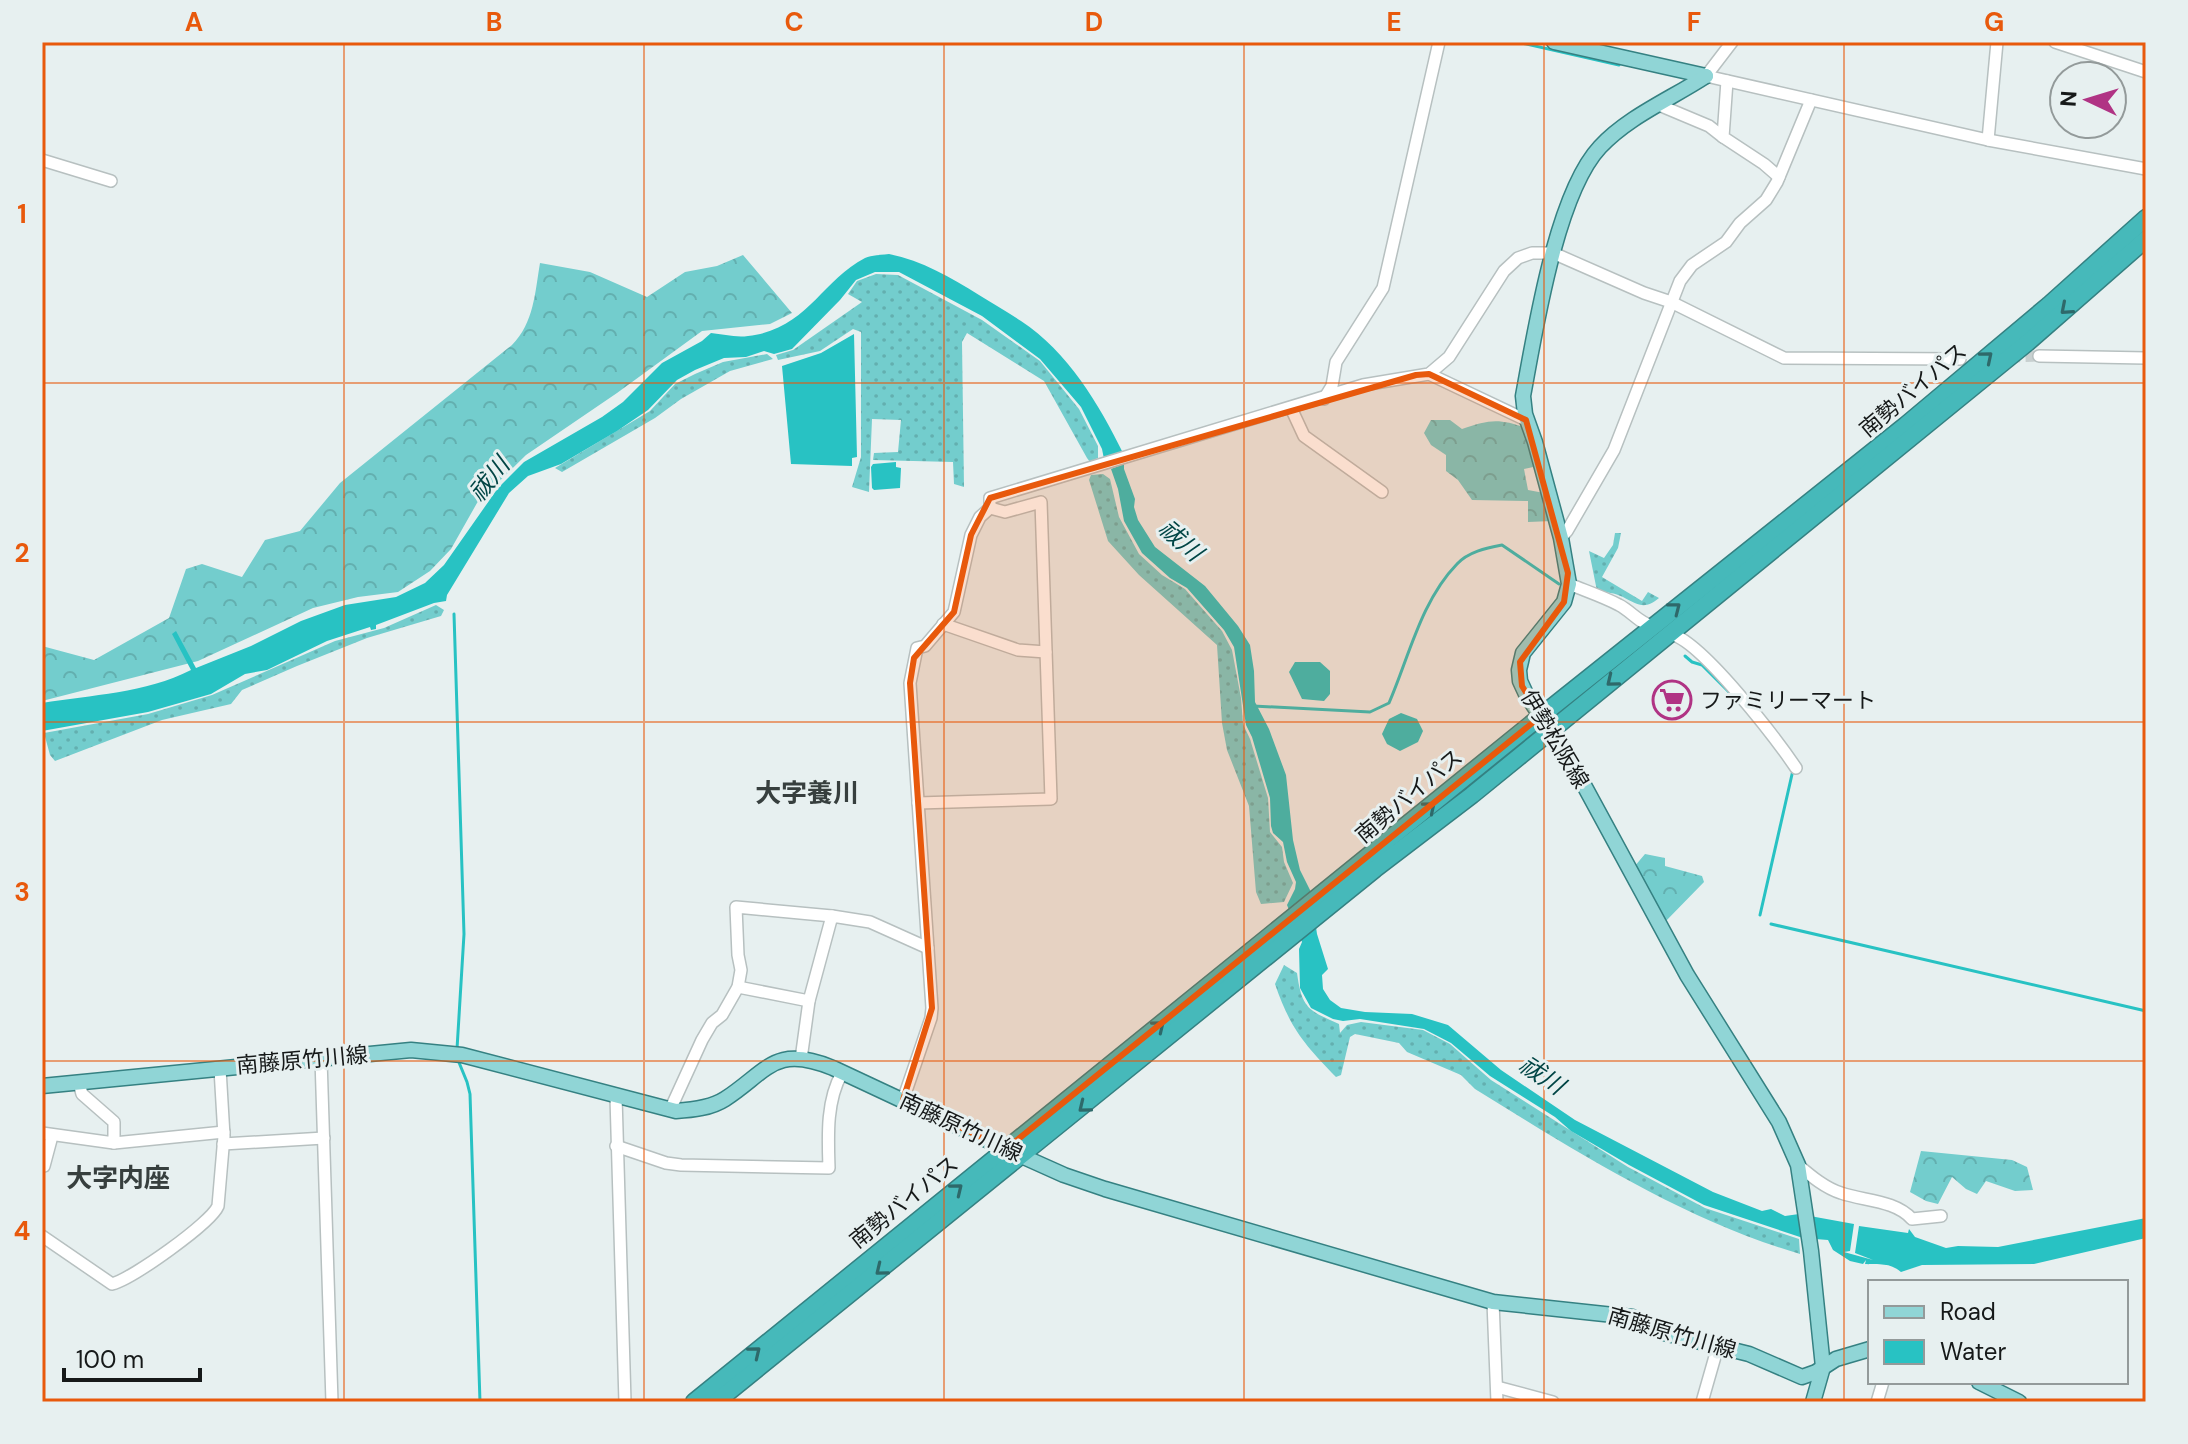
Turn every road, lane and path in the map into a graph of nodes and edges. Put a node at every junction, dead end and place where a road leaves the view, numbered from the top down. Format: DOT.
graph roads {
  1 [pos="1439,42"];
  2 [pos="1554,42"];
  3 [pos="1732,42"];
  4 [pos="1997,42"];
  5 [pos="2055,42"];
  6 [pos="2074,45"];
  7 [pos="2146,72"];
  8 [pos="1706,76"];
  9 [pos="1727,81"];
  10 [pos="1811,100"];
  11 [pos="1659,105"];
  12 [pos="1723,137"];
  13 [pos="1988,140"];
  14 [pos="42,160"];
  15 [pos="2146,169"];
  16 [pos="1779,177"];
  17 [pos="111,181"];
  18 [pos="2146,218"];
  19 [pos="2146,239"];
  20 [pos="1553,253"];
  21 [pos="1671,302"];
  22 [pos="2039,356"];
  23 [pos="2146,358"];
  24 [pos="1960,359"];
  25 [pos="1429,374"];
  26 [pos="1324,399"];
  27 [pos="1291,408"];
  28 [pos="1526,420"];
  29 [pos="1382,492"];
  30 [pos="990,508"];
  31 [pos="1561,538"];
  32 [pos="1569,584"];
  33 [pos="943,624"];
  34 [pos="1653,626"];
  35 [pos="1670,634"];
  36 [pos="1046,652"];
  37 [pos="1541,716"];
  38 [pos="1552,730"];
  39 [pos="1796,768"];
  40 [pos="918,803"];
  41 [pos="1372,863"];
  42 [pos="832,916"];
  43 [pos="928,948"];
  44 [pos="1250,963"];
  45 [pos="738,987"];
  46 [pos="809,1001"];
  47 [pos="321,1059"];
  48 [pos="801,1059"];
  49 [pos="220,1069"];
  50 [pos="842,1073"];
  51 [pos="79,1083"];
  52 [pos="42,1086"];
  53 [pos="616,1097"];
  54 [pos="903,1100"];
  55 [pos="670,1110"];
  56 [pos="47,1135"];
  57 [pos="223,1138"];
  58 [pos="324,1138"];
  59 [pos="114,1143"];
  60 [pos="616,1146"];
  61 [pos="1006,1149"];
  62 [pos="1024,1156"];
  63 [pos="1798,1165"];
  64 [pos="42,1166"];
  65 [pos="1941,1216"];
  66 [pos="42,1236"];
  67 [pos="1493,1302"];
  68 [pos="1718,1346"];
  69 [pos="1868,1350"];
  70 [pos="1823,1367"];
  71 [pos="1983,1384"];
  72 [pos="1497,1387"];
  73 [pos="332,1402"];
  74 [pos="625,1402"];
  75 [pos="694,1402"];
  76 [pos="716,1402"];
  77 [pos="1497,1402"];
  78 [pos="1553,1402"];
  79 [pos="1702,1402"];
  80 [pos="1813,1402"];
  81 [pos="2019,1402"];
  1 -- 26 [label="street"];
  2 -- 8 [label="main road"];
  3 -- 8 [label="street"];
  4 -- 13 [label="street"];
  5 -- 6 [label="street"];
  6 -- 7 [label="street"];
  8 -- 9 [label="street"];
  8 -- 11 [label="main road"];
  9 -- 10 [label="street"];
  9 -- 12 [label="street"];
  10 -- 13 [label="street"];
  10 -- 16 [label="street"];
  11 -- 12 [label="street"];
  11 -- 20 [label="main road"];
  12 -- 16 [label="street"];
  13 -- 15 [label="street"];
  14 -- 17 [label="street"];
  16 -- 21 [label="street"];
  34 -- 18 [label="highway, 南勢バイパス, one-way"];
  19 -- 35 [label="highway, 南勢バイパス, one-way"];
  20 -- 21 [label="street"];
  20 -- 25 [label="street"];
  20 -- 28 [label="main road"];
  21 -- 24 [label="street"];
  21 -- 31 [label="street"];
  22 -- 23 [label="street"];
  25 -- 26 [label="street"];
  25 -- 28 [label="street"];
  26 -- 27 [label="street"];
  27 -- 29 [label="street"];
  27 -- 30 [label="street"];
  28 -- 31 [label="main road"];
  30 -- 33 [label="street"];
  30 -- 36 [label="street"];
  31 -- 32 [label="main road"];
  32 -- 34 [label="street"];
  32 -- 37 [label="main road, 伊勢松阪線"];
  33 -- 36 [label="street"];
  33 -- 40 [label="street"];
  34 -- 37 [label="highway, 南勢バイパス"];
  35 -- 38 [label="highway, 南勢バイパス, one-way"];
  35 -- 39 [label="street"];
  36 -- 40 [label="street"];
  37 -- 38 [label="main road, 伊勢松阪線"];
  41 -- 37 [label="highway, 南勢バイパス, one-way"];
  38 -- 41 [label="highway, 南勢バイパス"];
  38 -- 63 [label="main road, 伊勢松阪線"];
  40 -- 43 [label="street"];
  41 -- 44 [label="highway, 南勢バイパス"];
  42 -- 43 [label="street"];
  42 -- 45 [label="street"];
  42 -- 46 [label="street"];
  43 -- 54 [label="street"];
  61 -- 44 [label="highway, 南勢バイパス, one-way"];
  44 -- 62 [label="highway, 南勢バイパス, one-way"];
  45 -- 46 [label="street"];
  45 -- 55 [label="street"];
  46 -- 48 [label="street"];
  47 -- 49 [label="main road, 南藤原竹川線"];
  47 -- 53 [label="main road, 南藤原竹川線"];
  47 -- 58 [label="street"];
  48 -- 50 [label="main road, 南藤原竹川線"];
  48 -- 55 [label="main road, 南藤原竹川線"];
  49 -- 51 [label="main road, 南藤原竹川線"];
  49 -- 57 [label="street"];
  50 -- 54 [label="main road, 南藤原竹川線"];
  50 -- 60 [label="street"];
  51 -- 52 [label="main road, 南藤原竹川線"];
  51 -- 59 [label="street"];
  53 -- 55 [label="main road, 南藤原竹川線"];
  53 -- 60 [label="street"];
  54 -- 61 [label="main road, 南藤原竹川線"];
  56 -- 59 [label="street"];
  56 -- 64 [label="street"];
  57 -- 58 [label="street"];
  57 -- 59 [label="street"];
  57 -- 66 [label="street"];
  58 -- 73 [label="street"];
  60 -- 74 [label="street"];
  61 -- 62 [label="main road, 南藤原竹川線"];
  75 -- 61 [label="highway, 南勢バイパス, one-way"];
  62 -- 67 [label="main road, 南藤原竹川線"];
  62 -- 76 [label="highway, 南勢バイパス, one-way"];
  63 -- 65 [label="street"];
  63 -- 70 [label="main road, 伊勢松阪線"];
  67 -- 68 [label="main road, 南藤原竹川線"];
  67 -- 72 [label="street"];
  68 -- 70 [label="main road, 南藤原竹川線"];
  68 -- 79 [label="street"];
  69 -- 70 [label="main road, 南藤原竹川線"];
  70 -- 80 [label="main road, 伊勢松阪線"];
  71 -- 81 [label="main road"];
  72 -- 77 [label="street"];
  72 -- 78 [label="street"];
}
